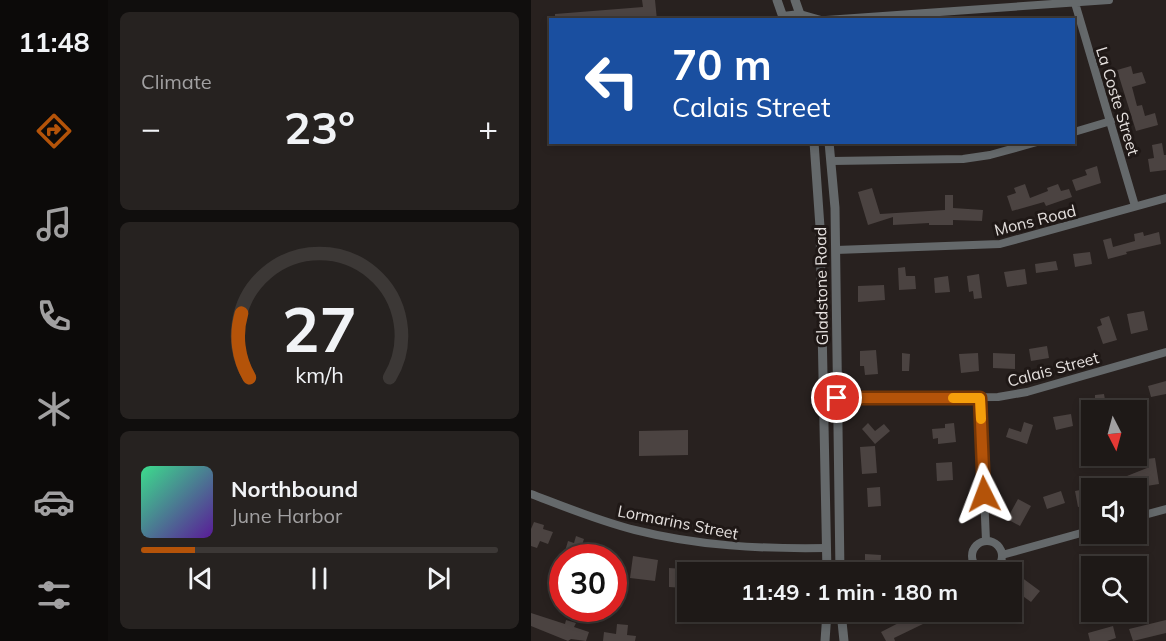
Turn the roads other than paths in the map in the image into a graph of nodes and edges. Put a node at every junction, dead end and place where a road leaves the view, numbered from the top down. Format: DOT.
graph roads {
  1 [pos="777,0"];
  2 [pos="795,0"];
  3 [pos="1101,0"];
  4 [pos="1109,0"];
  5 [pos="1074,3"];
  6 [pos="801,17"];
  7 [pos="784,18"];
  8 [pos="855,18"];
  9 [pos="1111,121"];
  10 [pos="1075,132"];
  11 [pos="814,144"];
  12 [pos="829,144"];
  13 [pos="1030,144"];
  14 [pos="832,161"];
  15 [pos="833,173"];
  16 [pos="816,174"];
  17 [pos="1166,198"];
  18 [pos="1135,206"];
  19 [pos="820,237"];
  20 [pos="835,237"];
  21 [pos="836,250"];
  22 [pos="836,261"];
  23 [pos="821,262"];
  24 [pos="1166,352"];
  25 [pos="837,386"];
  26 [pos="823,387"];
  27 [pos="837,398"];
  28 [pos="980,398"];
  29 [pos="823,410"];
  30 [pos="837,410"];
  31 [pos="531,494"];
  32 [pos="1166,509"];
  33 [pos="1147,514"];
  34 [pos="1081,533"];
  35 [pos="826,536"];
  36 [pos="839,536"];
  37 [pos="986,541"];
  38 [pos="826,553"];
  39 [pos="1002,555"];
  40 [pos="840,559"];
  41 [pos="826,562"];
  42 [pos="826,622"];
  43 [pos="842,622"];
  44 [pos="825,641"];
  45 [pos="844,641"];
  1 -- 7 [label="street"];
  2 -- 6 [label="street"];
  3 -- 4 [label="street"];
  3 -- 5 [label="street"];
  5 -- 8 [label="street"];
  5 -- 9 [label="street, La Coste Street"];
  6 -- 7 [label="street"];
  9 -- 10 [label="street"];
  9 -- 18 [label="street, La Coste Street"];
  11 -- 16 [label="street, Gladstone Road"];
  12 -- 14 [label="street, Gladstone Road"];
  13 -- 14 [label="street"];
  14 -- 15 [label="street, Gladstone Road"];
  15 -- 16 [label="street"];
  15 -- 20 [label="street, Gladstone Road"];
  16 -- 19 [label="street, Gladstone Road"];
  17 -- 18 [label="street, Mons Road"];
  18 -- 21 [label="street, Mons Road"];
  19 -- 20 [label="street"];
  19 -- 23 [label="street, Gladstone Road"];
  20 -- 21 [label="street, Gladstone Road"];
  21 -- 22 [label="street, Gladstone Road"];
  22 -- 23 [label="street"];
  22 -- 25 [label="street, Gladstone Road"];
  23 -- 26 [label="street, Gladstone Road"];
  24 -- 28 [label="street, Calais Street"];
  25 -- 26 [label="street"];
  25 -- 27 [label="street, Gladstone Road"];
  26 -- 29 [label="street, Gladstone Road"];
  27 -- 28 [label="street, Calais Street"];
  27 -- 30 [label="street, Gladstone Road"];
  28 -- 37 [label="street"];
  29 -- 30 [label="street"];
  29 -- 35 [label="street, Gladstone Road"];
  30 -- 36 [label="street, Gladstone Road"];
  31 -- 38 [label="street, Lormarins Street"];
  32 -- 33 [label="street"];
  34 -- 39 [label="street"];
  35 -- 36 [label="street"];
  35 -- 38 [label="street, Gladstone Road"];
  36 -- 40 [label="street, Gladstone Road"];
  37 -- 39 [label="street"];
  37 -- 39 [label="street"];
  38 -- 40 [label="street"];
  38 -- 41 [label="street, Gladstone Road"];
  42 -- 44 [label="street"];
  43 -- 45 [label="street"];
}
